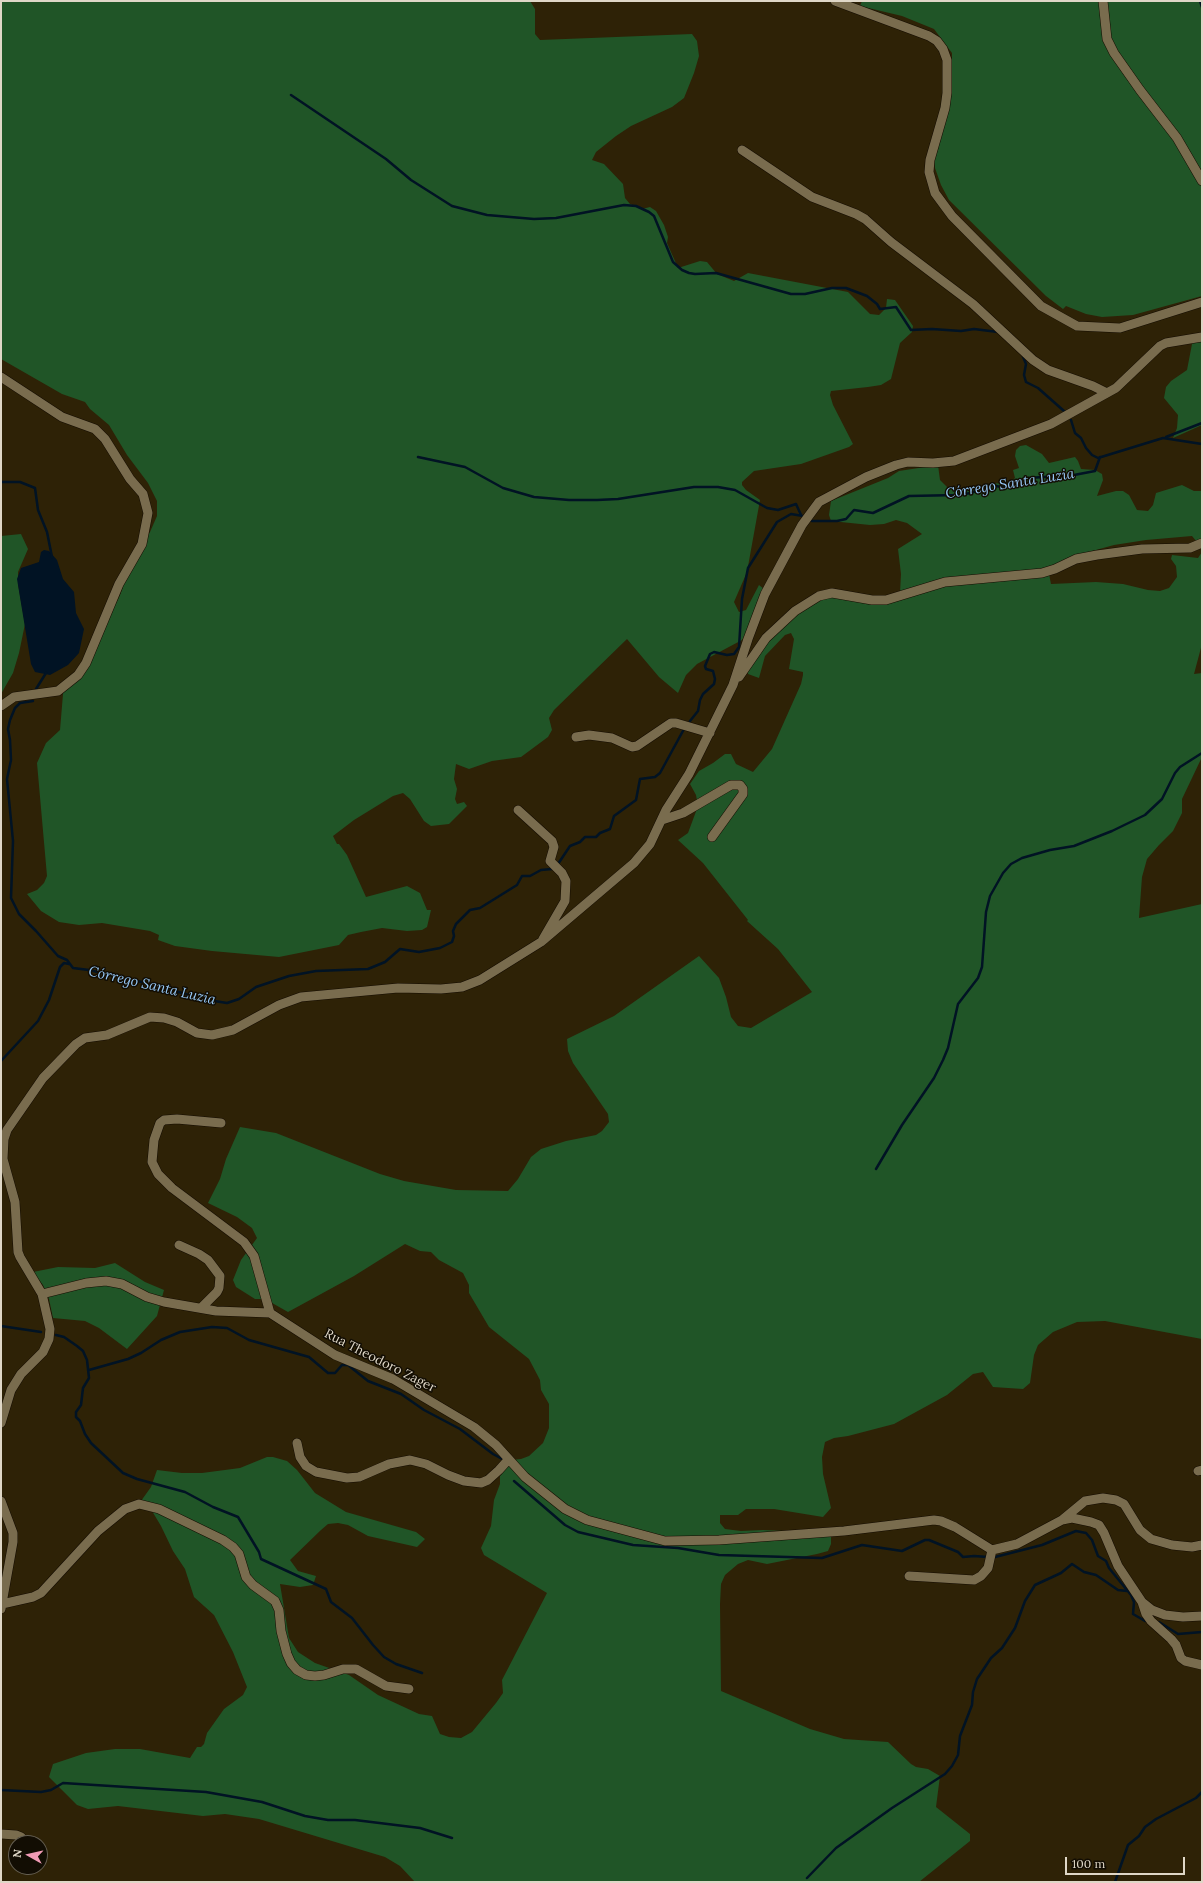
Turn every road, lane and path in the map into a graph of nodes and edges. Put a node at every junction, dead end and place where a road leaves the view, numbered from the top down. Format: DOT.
graph roads {
  1 [pos="835,1"];
  2 [pos="1103,1"];
  3 [pos="742,150"];
  4 [pos="1202,181"];
  5 [pos="1202,302"];
  6 [pos="1202,337"];
  7 [pos="1,378"];
  8 [pos="1107,393"];
  9 [pos="1202,543"];
  10 [pos="733,685"];
  11 [pos="1,706"];
  12 [pos="710,733"];
  13 [pos="576,737"];
  14 [pos="518,810"];
  15 [pos="662,820"];
  16 [pos="712,837"];
  17 [pos="541,942"];
  18 [pos="221,1123"];
  19 [pos="179,1245"];
  20 [pos="42,1294"];
  21 [pos="201,1308"];
  22 [pos="270,1313"];
  23 [pos="2,1419"];
  24 [pos="297,1443"];
  25 [pos="508,1460"];
  26 [pos="1,1501"];
  27 [pos="1062,1520"];
  28 [pos="1202,1545"];
  29 [pos="992,1550"];
  30 [pos="908,1576"];
  31 [pos="1142,1602"];
  32 [pos="2,1606"];
  33 [pos="1202,1616"];
  34 [pos="1202,1665"];
  35 [pos="409,1689"];
  36 [pos="1,1834"];
  37 [pos="16,1835"];
  1 -- 5 [label="street"];
  2 -- 4 [label="street"];
  3 -- 8 [label="street"];
  6 -- 8 [label="street"];
  7 -- 11 [label="street"];
  8 -- 10 [label="street"];
  9 -- 10 [label="street"];
  10 -- 12 [label="street"];
  12 -- 13 [label="street"];
  12 -- 15 [label="street"];
  14 -- 17 [label="street"];
  15 -- 16 [label="street"];
  15 -- 17 [label="street"];
  17 -- 20 [label="street"];
  18 -- 22 [label="street"];
  19 -- 21 [label="street"];
  20 -- 21 [label="street, Rua Theodoro Zager"];
  20 -- 23 [label="street"];
  21 -- 22 [label="street, Rua Theodoro Zager"];
  22 -- 25 [label="street, Rua Theodoro Zager"];
  24 -- 25 [label="street"];
  25 -- 29 [label="street, Rua Theodoro Zager"];
  26 -- 32 [label="street"];
  27 -- 28 [label="street"];
  27 -- 29 [label="street"];
  27 -- 31 [label="street"];
  29 -- 30 [label="street"];
  31 -- 33 [label="street"];
  31 -- 34 [label="street"];
  32 -- 35 [label="street"];
  36 -- 37 [label="street"];
}
